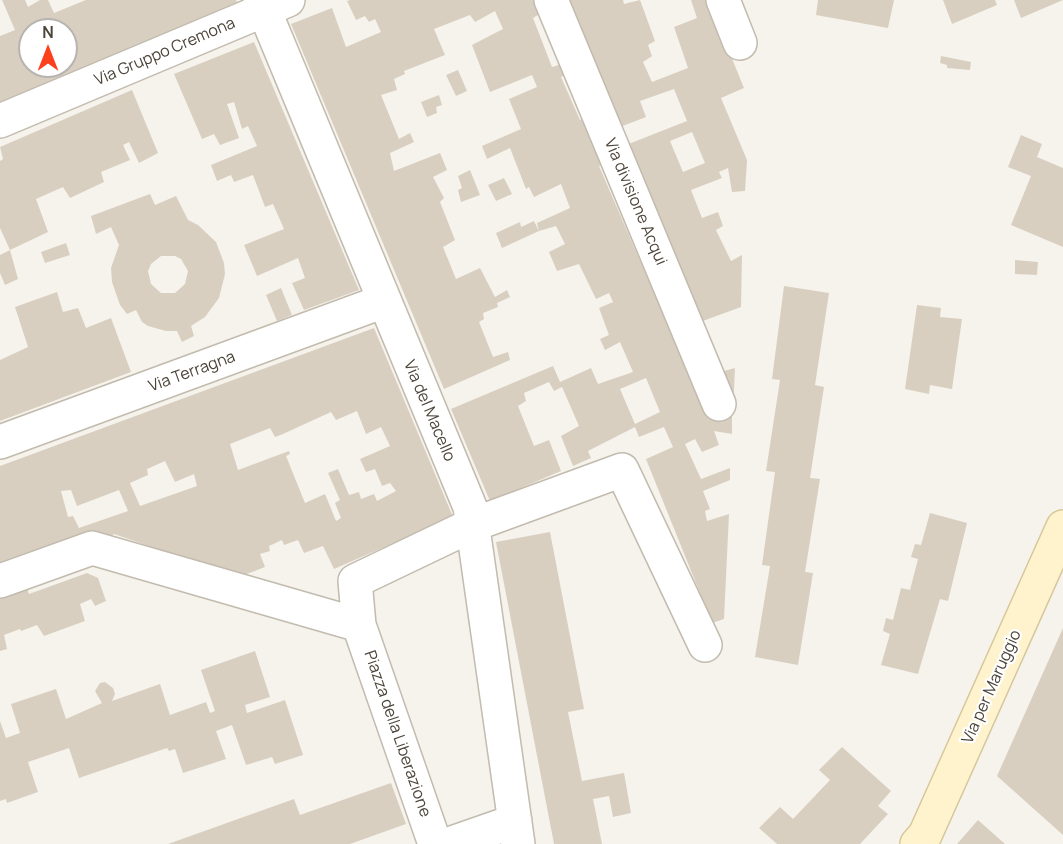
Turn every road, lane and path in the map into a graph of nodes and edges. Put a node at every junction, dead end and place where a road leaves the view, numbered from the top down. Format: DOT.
graph roads {
  1 [pos="551,0"];
  2 [pos="723,0"];
  3 [pos="270,3"];
  4 [pos="740,43"];
  5 [pos="0,121"];
  6 [pos="384,302"];
  7 [pos="718,404"];
  8 [pos="0,442"];
  9 [pos="472,525"];
  10 [pos="1063,527"];
  11 [pos="1055,570"];
  12 [pos="0,581"];
  13 [pos="359,625"];
  14 [pos="705,645"];
  15 [pos="516,832"];
  16 [pos="435,844"];
  17 [pos="449,844"];
  18 [pos="917,844"];
  1 -- 7 [label="street, Via divisione Acqui"];
  2 -- 4 [label="street"];
  3 -- 5 [label="street, Via Gruppo Cremona"];
  3 -- 6 [label="street, Via del Macello"];
  6 -- 8 [label="street, Via Terragna"];
  6 -- 9 [label="street, Via del Macello"];
  9 -- 13 [label="street, Piazza della Liberazione"];
  9 -- 14 [label="street"];
  9 -- 15 [label="street, Via del Macello"];
  10 -- 11 [label="street, Via per Maruggio"];
  11 -- 18 [label="street, Via per Maruggio"];
  12 -- 13 [label="street"];
  13 -- 16 [label="street, Piazza della Liberazione"];
  15 -- 17 [label="street"];
}
